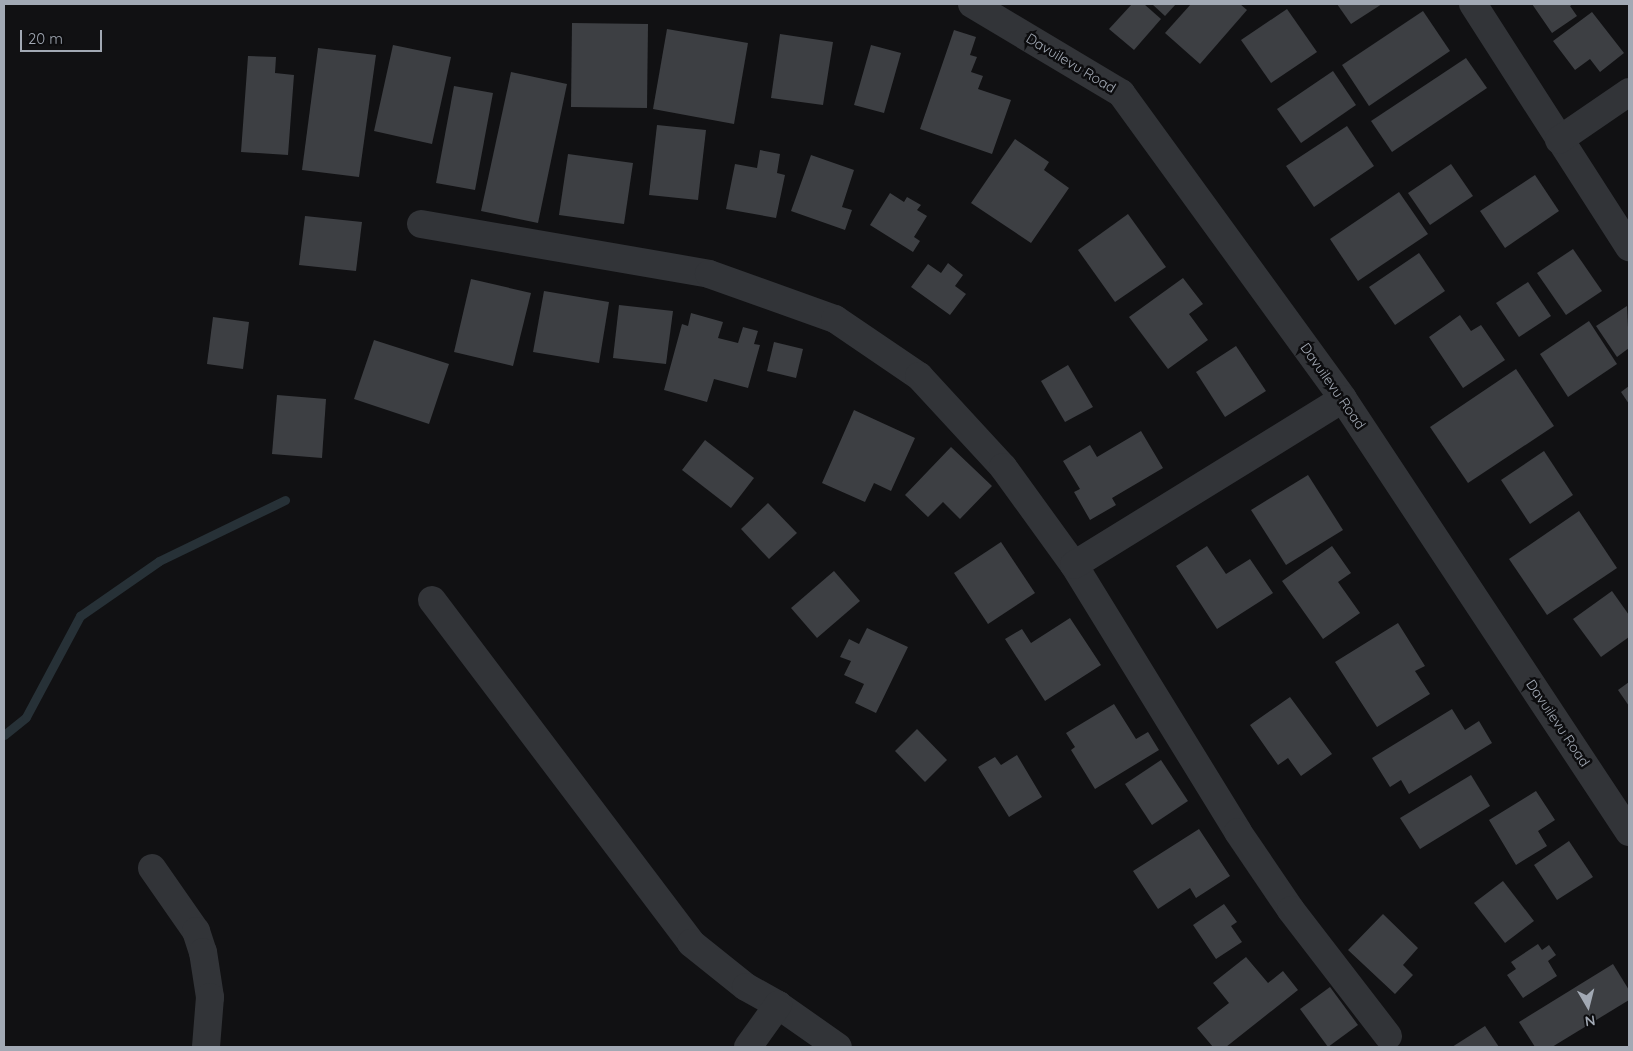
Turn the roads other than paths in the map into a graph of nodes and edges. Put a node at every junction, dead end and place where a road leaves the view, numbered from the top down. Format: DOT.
graph roads {
  1 [pos="972,4"];
  2 [pos="1474,4"];
  3 [pos="1629,92"];
  4 [pos="1559,140"];
  5 [pos="421,224"];
  6 [pos="1629,247"];
  7 [pos="1343,399"];
  8 [pos="1074,565"];
  9 [pos="432,600"];
  10 [pos="1629,832"];
  11 [pos="152,868"];
  12 [pos="778,1005"];
  13 [pos="1388,1036"];
  14 [pos="206,1047"];
  15 [pos="748,1047"];
  16 [pos="838,1047"];
  1 -- 7 [label="street, Davuilevu Road"];
  2 -- 4 [label="street"];
  3 -- 4 [label="street"];
  4 -- 6 [label="street"];
  5 -- 8 [label="street"];
  7 -- 8 [label="street"];
  7 -- 10 [label="street, Davuilevu Road"];
  8 -- 13 [label="street"];
  9 -- 12 [label="street"];
  11 -- 14 [label="street"];
  12 -- 15 [label="street"];
  12 -- 16 [label="street"];
}
